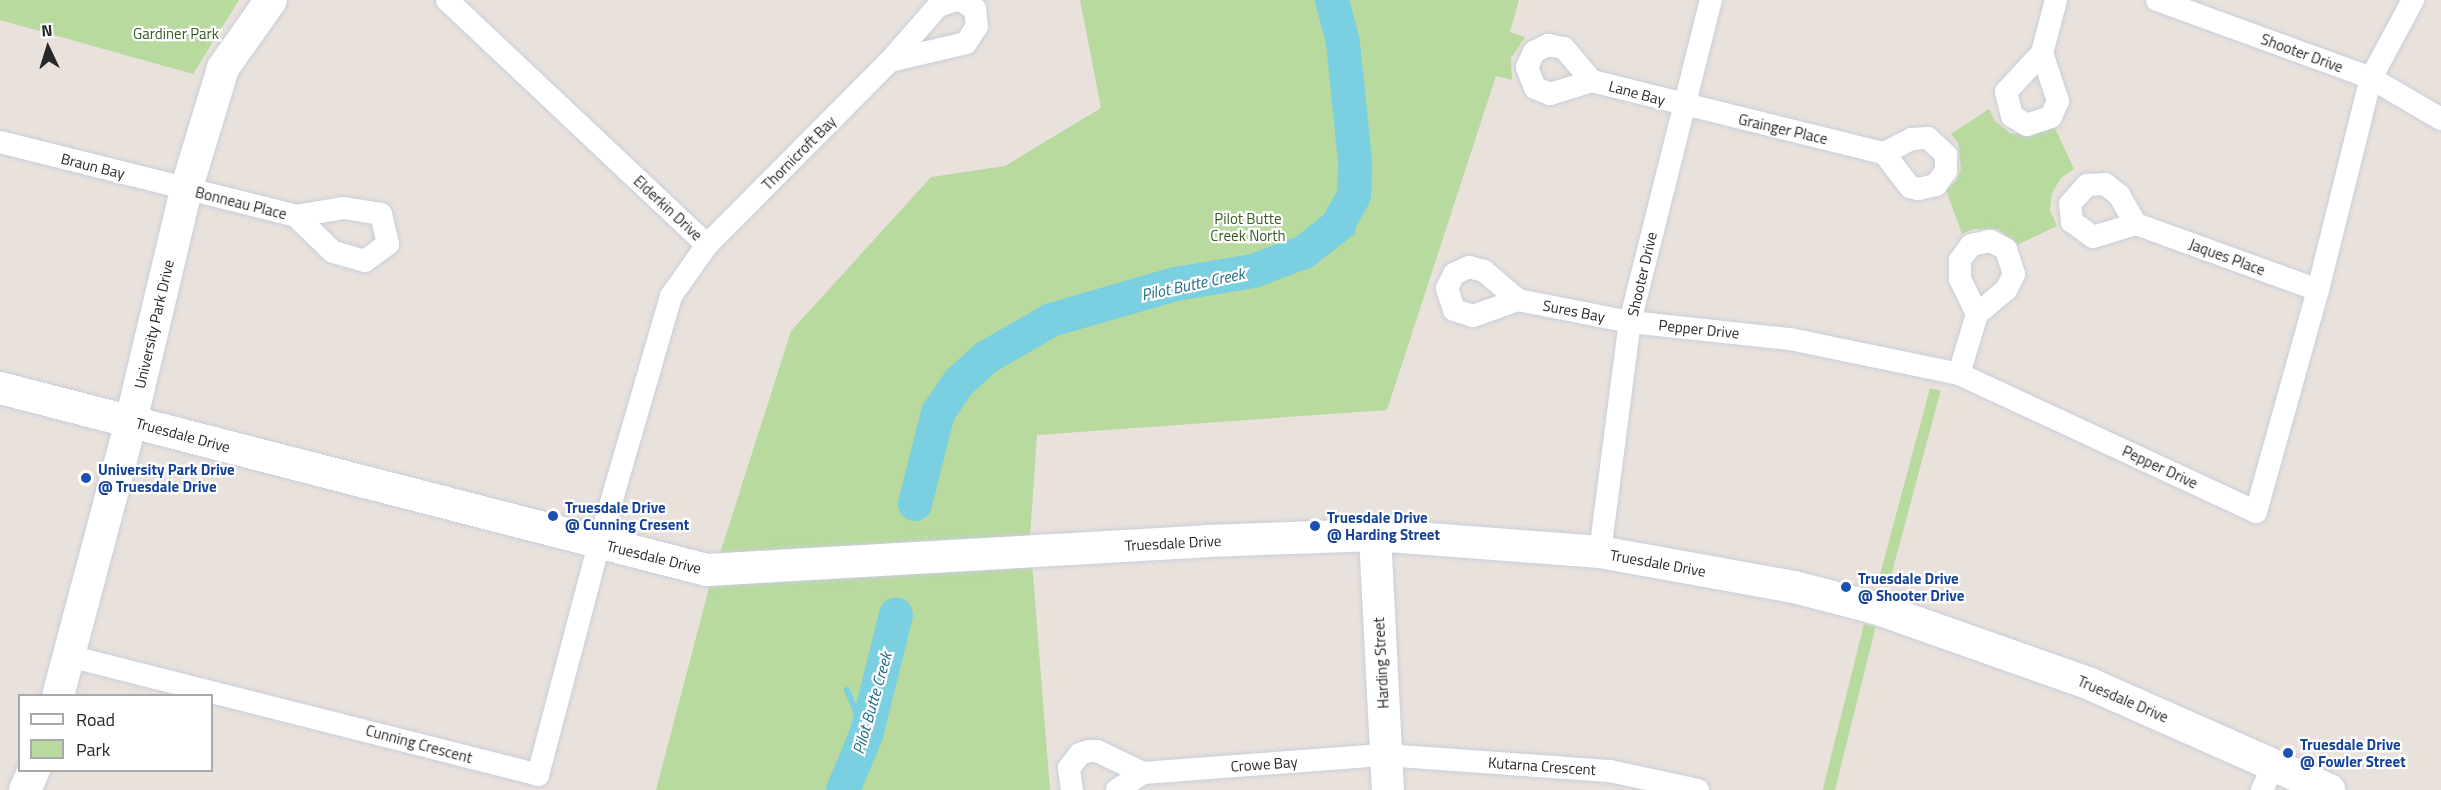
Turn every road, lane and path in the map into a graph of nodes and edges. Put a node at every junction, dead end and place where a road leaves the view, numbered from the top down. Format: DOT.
graph roads {
  1 [pos="271,0"];
  2 [pos="447,0"];
  3 [pos="958,0"];
  4 [pos="1711,0"];
  5 [pos="2056,0"];
  6 [pos="2157,0"];
  7 [pos="2413,0"];
  8 [pos="2042,53"];
  9 [pos="890,61"];
  10 [pos="2371,78"];
  11 [pos="1592,81"];
  12 [pos="1682,105"];
  13 [pos="2441,119"];
  14 [pos="0,142"];
  15 [pos="1884,153"];
  16 [pos="186,190"];
  17 [pos="296,216"];
  18 [pos="2136,224"];
  19 [pos="707,245"];
  20 [pos="2318,290"];
  21 [pos="1518,300"];
  22 [pos="1977,314"];
  23 [pos="1630,322"];
  24 [pos="1959,374"];
  25 [pos="1,394"];
  26 [pos="131,421"];
  27 [pos="1375,535"];
  28 [pos="599,544"];
  29 [pos="1600,552"];
  30 [pos="69,656"];
  31 [pos="59,694"];
  32 [pos="1385,755"];
  33 [pos="34,772"];
  34 [pos="1143,773"];
  35 [pos="2267,778"];
  36 [pos="25,790"];
  37 [pos="1072,790"];
  38 [pos="1117,790"];
  39 [pos="1388,790"];
  40 [pos="1698,790"];
  41 [pos="2329,790"];
  1 -- 16 [label="street, University Park Drive"];
  2 -- 19 [label="street, Elderkin Drive"];
  3 -- 9 [label="street, Thornicroft Bay"];
  3 -- 9 [label="street, Thornicroft Bay"];
  4 -- 12 [label="street, Shooter Drive"];
  5 -- 8 [label="street"];
  6 -- 10 [label="street, Shooter Drive"];
  7 -- 10 [label="street, Pepper Drive"];
  9 -- 19 [label="street, Thornicroft Bay"];
  10 -- 13 [label="street, Shooter Drive"];
  10 -- 20 [label="street, Pepper Drive"];
  11 -- 12 [label="street, Lane Bay"];
  12 -- 15 [label="street, Grainger Place"];
  12 -- 23 [label="street, Shooter Drive"];
  14 -- 16 [label="street, Braun Bay"];
  16 -- 17 [label="street, Bonneau Place"];
  16 -- 26 [label="street, University Park Drive"];
  18 -- 20 [label="street, Jaques Place"];
  19 -- 28 [label="street, Elderkin Drive"];
  20 -- 24 [label="street, Pepper Drive"];
  21 -- 23 [label="street, Sures Bay"];
  22 -- 24 [label="street"];
  23 -- 24 [label="street, Pepper Drive"];
  23 -- 29 [label="street, Shooter Drive"];
  25 -- 26 [label="street, Truesdale Drive"];
  26 -- 28 [label="street, Truesdale Drive"];
  26 -- 30 [label="street, University Park Drive"];
  27 -- 28 [label="street, Truesdale Drive"];
  27 -- 29 [label="street, Truesdale Drive"];
  27 -- 32 [label="street, Harding Street"];
  28 -- 30 [label="street, Cunning Crescent"];
  29 -- 35 [label="street, Truesdale Drive"];
  30 -- 31 [label="street, University Park Drive"];
  32 -- 34 [label="street, Crowe Bay"];
  32 -- 39 [label="street, Harding Street"];
  32 -- 40 [label="street, Kutarna Crescent"];
  33 -- 36 [label="street"];
  34 -- 37 [label="street, Crowe Bay"];
  34 -- 38 [label="street, Crowe Bay"];
  35 -- 41 [label="street, Truesdale Drive"];
}
